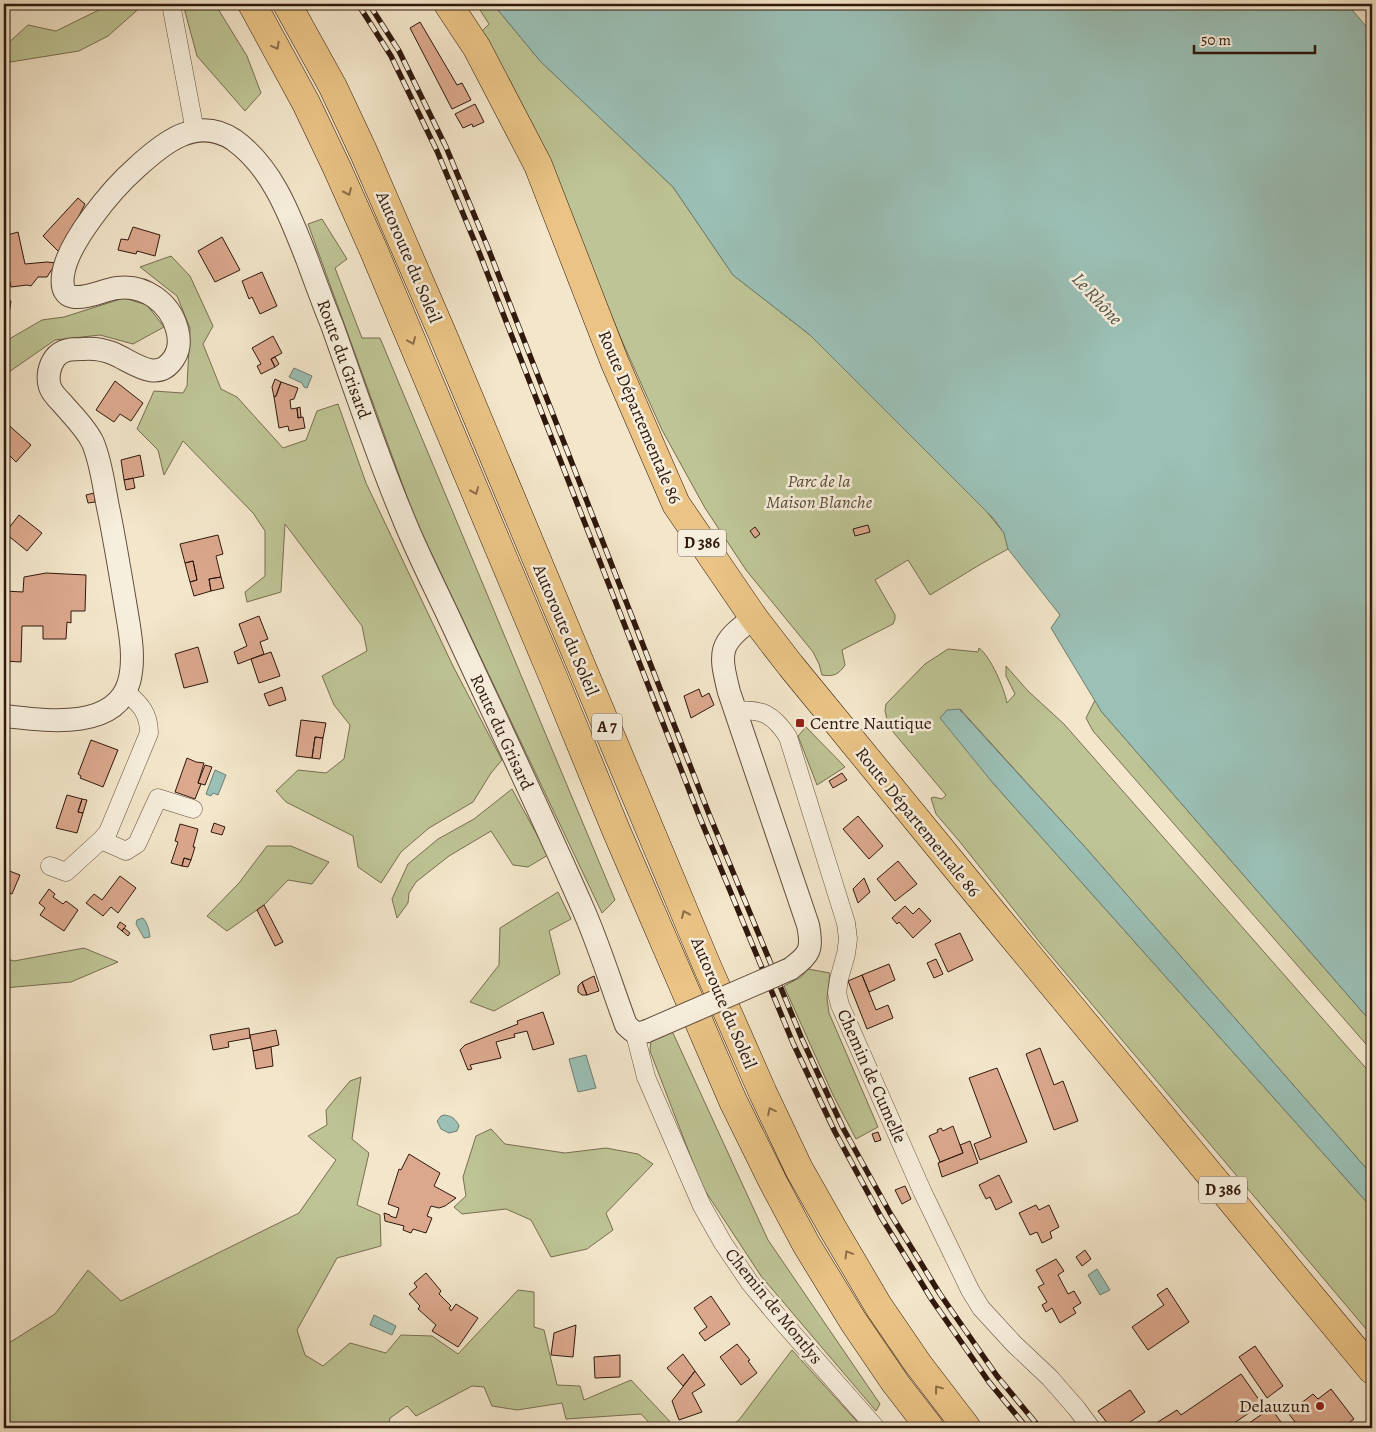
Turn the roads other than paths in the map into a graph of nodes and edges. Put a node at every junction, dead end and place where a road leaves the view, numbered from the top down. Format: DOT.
graph roads {
  1 [pos="171,4"];
  2 [pos="252,4"];
  3 [pos="287,4"];
  4 [pos="448,4"];
  5 [pos="195,131"];
  6 [pos="754,618"];
  7 [pos="126,692"];
  8 [pos="736,711"];
  9 [pos="4,716"];
  10 [pos="193,809"];
  11 [pos="101,840"];
  12 [pos="50,866"];
  13 [pos="641,1032"];
  14 [pos="1372,1370"];
  15 [pos="876,1428"];
  16 [pos="930,1428"];
  17 [pos="967,1428"];
  18 [pos="1091,1428"];
  1 -- 5 [label="street"];
  2 -- 16 [label="main road, Autoroute du Soleil / A 7, one-way"];
  17 -- 3 [label="main road, Autoroute du Soleil / A 7, one-way"];
  4 -- 6 [label="main road, Route Départementale 86 / D 386"];
  5 -- 7 [label="street, Route du Grisard"];
  5 -- 13 [label="street, Route du Grisard"];
  6 -- 8 [label="street"];
  6 -- 14 [label="main road, Route Départementale 86 / D 386"];
  7 -- 9 [label="street"];
  7 -- 11 [label="street"];
  8 -- 13 [label="street, bridge"];
  8 -- 18 [label="street, Chemin de Cumelle"];
  10 -- 11 [label="street"];
  11 -- 12 [label="street"];
  13 -- 15 [label="street, Chemin de Montlys"];
}
